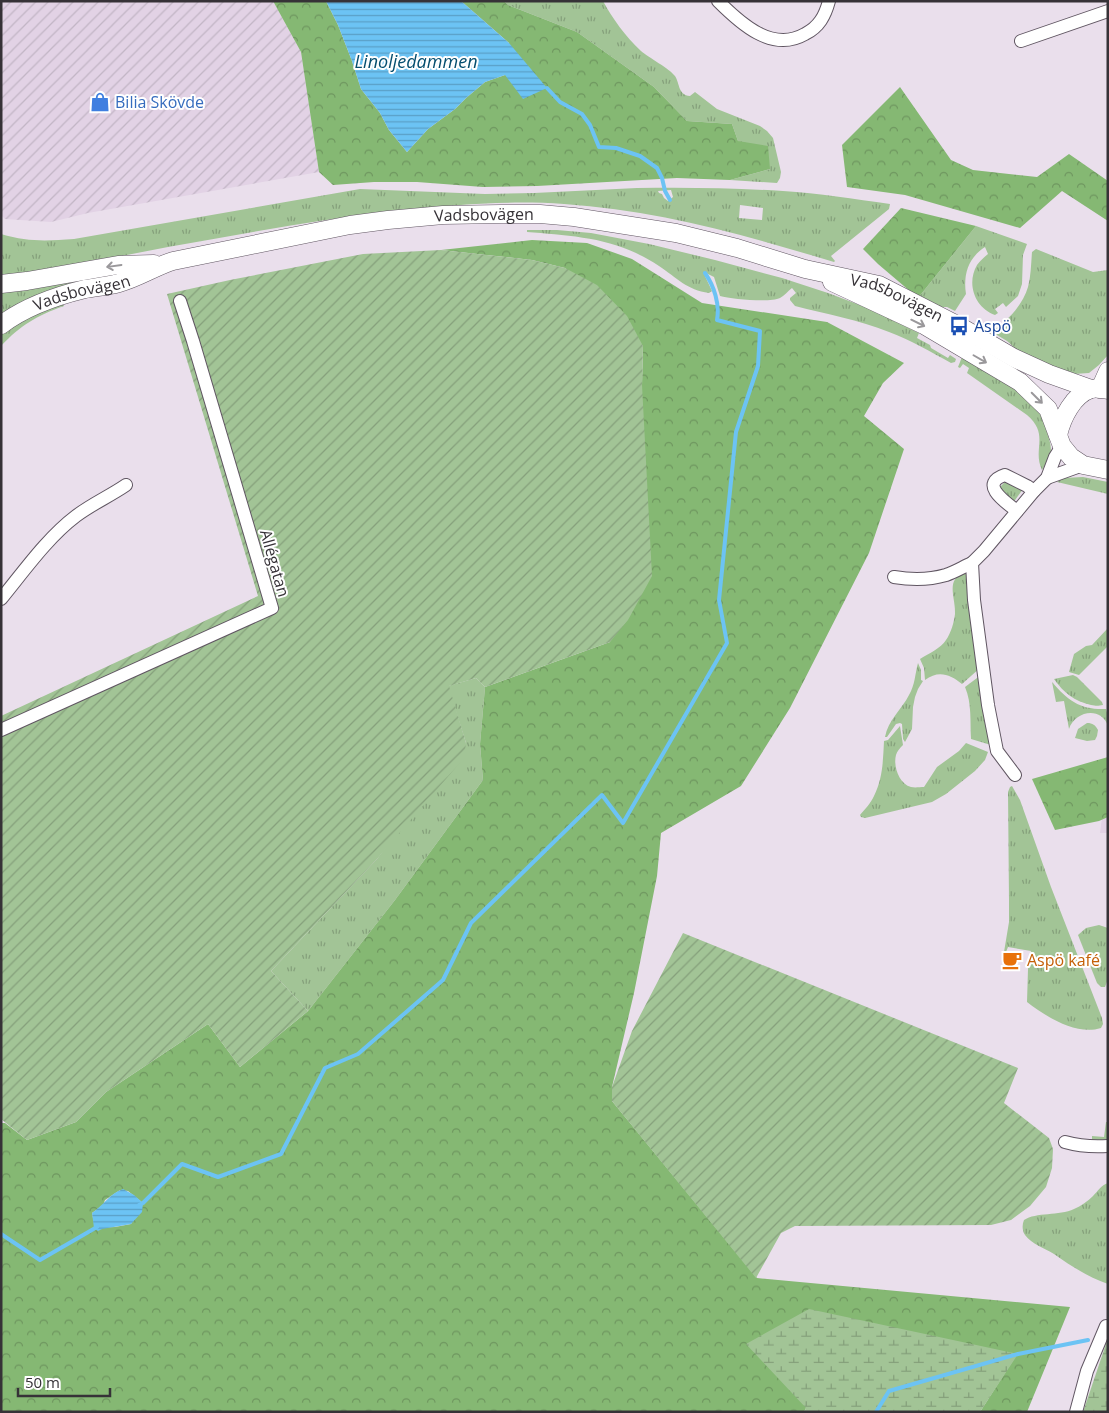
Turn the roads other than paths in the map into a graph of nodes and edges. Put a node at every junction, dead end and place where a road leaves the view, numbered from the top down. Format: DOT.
graph roads {
  1 [pos="718,1"];
  2 [pos="829,1"];
  3 [pos="1108,10"];
  4 [pos="1021,41"];
  5 [pos="162,264"];
  6 [pos="805,269"];
  7 [pos="1,284"];
  8 [pos="180,301"];
  9 [pos="1,325"];
  10 [pos="1108,371"];
  11 [pos="1099,390"];
  12 [pos="1060,440"];
  13 [pos="1099,466"];
  14 [pos="1047,478"];
  15 [pos="126,485"];
  16 [pos="1034,491"];
  17 [pos="1017,511"];
  18 [pos="972,563"];
  19 [pos="894,577"];
  20 [pos="1,600"];
  21 [pos="1,730"];
  22 [pos="1015,775"];
  23 [pos="1065,1142"];
  24 [pos="1108,1146"];
  25 [pos="1106,1326"];
  26 [pos="1076,1412"];
  1 -- 2 [label="street"];
  3 -- 4 [label="street"];
  5 -- 6 [label="main road, Vadsbovägen"];
  5 -- 7 [label="main road, Vadsbovägen, one-way"];
  5 -- 9 [label="main road, Vadsbovägen"];
  6 -- 11 [label="main road, Vadsbovägen"];
  6 -- 12 [label="main road, Vadsbovägen, one-way"];
  8 -- 21 [label="street, Allégatan"];
  10 -- 11 [label="main road"];
  11 -- 12 [label="main road"];
  12 -- 13 [label="main road"];
  12 -- 14 [label="street"];
  13 -- 14 [label="street"];
  14 -- 16 [label="street"];
  15 -- 20 [label="street"];
  16 -- 17 [label="street"];
  16 -- 17 [label="street"];
  17 -- 18 [label="street"];
  18 -- 19 [label="street"];
  18 -- 22 [label="street"];
  23 -- 24 [label="street"];
  25 -- 26 [label="street"];
}
